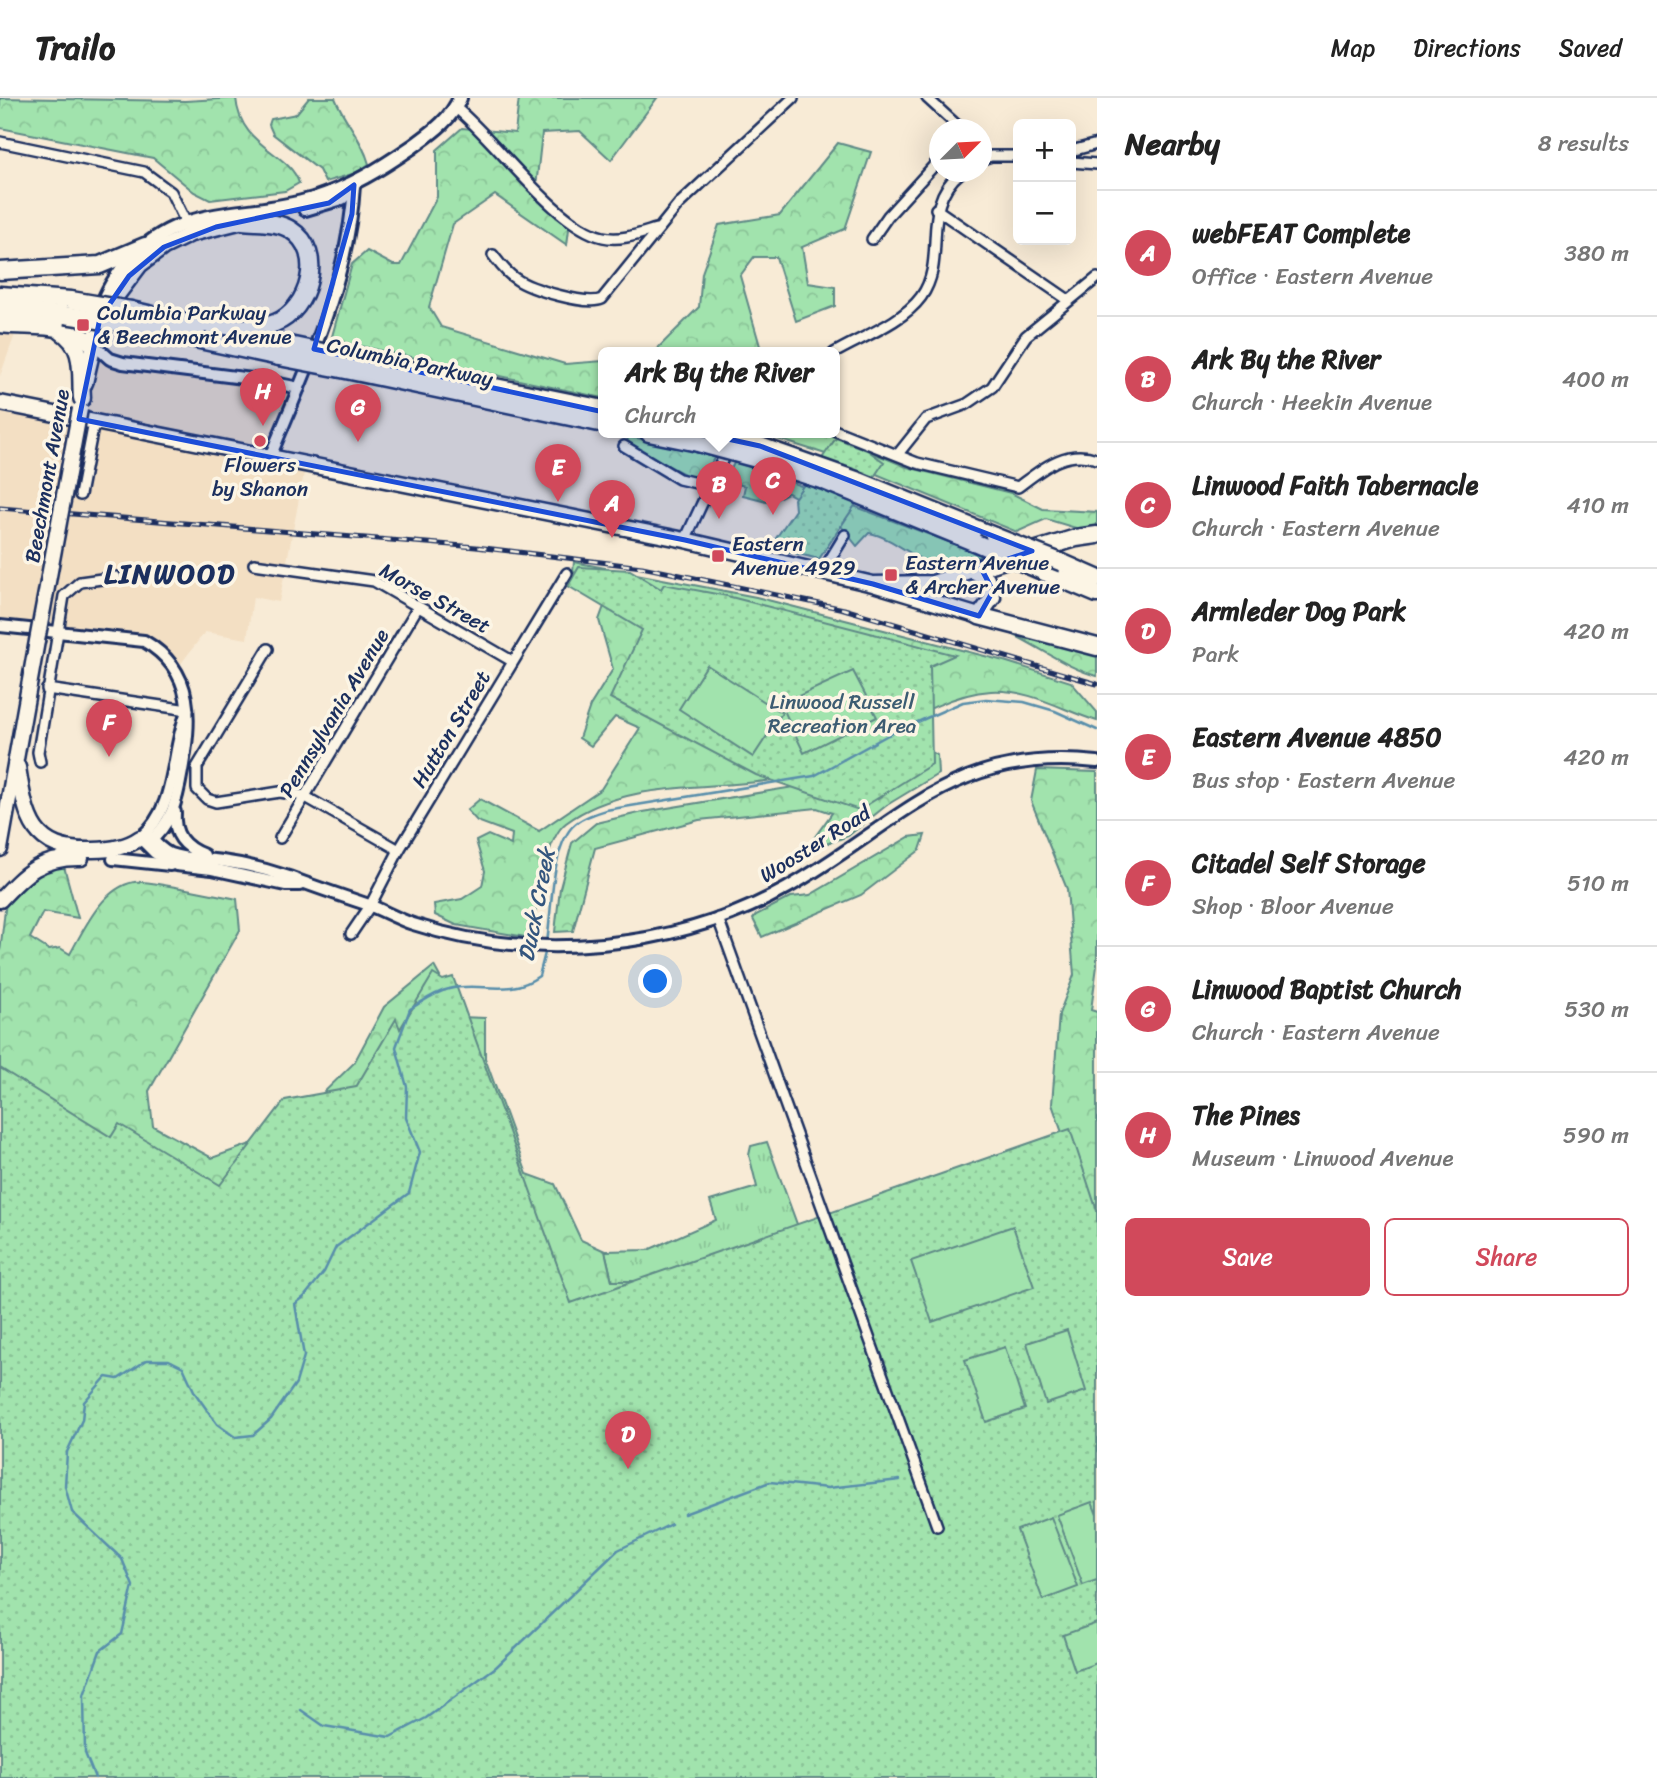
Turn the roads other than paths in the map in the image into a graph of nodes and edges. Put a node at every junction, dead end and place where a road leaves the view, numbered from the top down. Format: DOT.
graph roads {
  1 [pos="793,98"];
  2 [pos="927,98"];
  3 [pos="458,103"];
  4 [pos="949,119"];
  5 [pos="0,142"];
  6 [pos="1097,144"];
  7 [pos="1076,150"];
  8 [pos="1013,156"];
  9 [pos="992,158"];
  10 [pos="1076,162"];
  11 [pos="1097,164"];
  12 [pos="929,171"];
  13 [pos="952,182"];
  14 [pos="354,185"];
  15 [pos="936,209"];
  16 [pos="243,222"];
  17 [pos="189,228"];
  18 [pos="656,229"];
  19 [pos="872,239"];
  20 [pos="145,246"];
  21 [pos="493,255"];
  22 [pos="0,271"];
  23 [pos="1097,278"];
  24 [pos="0,295"];
  25 [pos="1067,299"];
  26 [pos="68,307"];
  27 [pos="0,310"];
  28 [pos="128,317"];
  29 [pos="100,318"];
  30 [pos="189,323"];
  31 [pos="0,326"];
  32 [pos="48,327"];
  33 [pos="93,344"];
  34 [pos="840,350"];
  35 [pos="282,351"];
  36 [pos="344,363"];
  37 [pos="299,388"];
  38 [pos="0,403"];
  39 [pos="81,404"];
  40 [pos="598,408"];
  41 [pos="94,422"];
  42 [pos="598,423"];
  43 [pos="840,431"];
  44 [pos="674,438"];
  45 [pos="725,438"];
  46 [pos="734,438"];
  47 [pos="624,446"];
  48 [pos="756,452"];
  49 [pos="898,454"];
  50 [pos="270,457"];
  51 [pos="1097,459"];
  52 [pos="709,486"];
  53 [pos="80,495"];
  54 [pos="845,535"];
  55 [pos="1097,535"];
  56 [pos="685,540"];
  57 [pos="254,564"];
  58 [pos="972,570"];
  59 [pos="823,571"];
  60 [pos="567,573"];
  61 [pos="117,577"];
  62 [pos="1097,578"];
  63 [pos="873,584"];
  64 [pos="1097,594"];
  65 [pos="418,607"];
  66 [pos="979,617"];
  67 [pos="0,626"];
  68 [pos="57,630"];
  69 [pos="1097,647"];
  70 [pos="268,649"];
  71 [pos="512,661"];
  72 [pos="47,689"];
  73 [pos="188,710"];
  74 [pos="17,755"];
  75 [pos="40,762"];
  76 [pos="1097,762"];
  77 [pos="0,786"];
  78 [pos="304,796"];
  79 [pos="176,806"];
  80 [pos="280,838"];
  81 [pos="146,839"];
  82 [pos="0,849"];
  83 [pos="399,850"];
  84 [pos="113,859"];
  85 [pos="223,861"];
  86 [pos="176,864"];
  87 [pos="303,884"];
  88 [pos="0,900"];
  89 [pos="370,906"];
  90 [pos="718,918"];
  91 [pos="351,934"];
  92 [pos="937,1526"];
  1 -- 18 [label="street"];
  2 -- 4 [label="street"];
  3 -- 14 [label="main road"];
  3 -- 18 [label="street"];
  5 -- 17 [label="street"];
  6 -- 7 [label="street"];
  8 -- 9 [label="street"];
  10 -- 11 [label="street"];
  12 -- 19 [label="street"];
  13 -- 15 [label="street"];
  14 -- 16 [label="main road, Beechmont Avenue"];
  14 -- 17 [label="main road, Beechmont Avenue"];
  14 -- 37 [label="street"];
  15 -- 25 [label="street"];
  15 -- 34 [label="street"];
  16 -- 17 [label="main road, Beechmont Avenue"];
  16 -- 30 [label="highway"];
  17 -- 20 [label="main road, Beechmont Avenue"];
  17 -- 29 [label="main road, Beechmont Avenue"];
  18 -- 21 [label="street"];
  20 -- 22 [label="highway"];
  20 -- 29 [label="main road, Beechmont Avenue"];
  23 -- 25 [label="street"];
  24 -- 26 [label="highway, Columbia Parkway"];
  25 -- 49 [label="street"];
  26 -- 27 [label="highway, Columbia Parkway"];
  26 -- 28 [label="highway, Columbia Parkway, bridge"];
  28 -- 30 [label="highway, Columbia Parkway"];
  28 -- 35 [label="highway, Columbia Parkway"];
  29 -- 33 [label="main road, Beechmont Avenue"];
  30 -- 35 [label="highway, Columbia Parkway"];
  31 -- 32 [label="highway"];
  32 -- 33 [label="highway"];
  32 -- 39 [label="highway"];
  33 -- 37 [label="street"];
  33 -- 39 [label="main road, Beechmont Avenue"];
  35 -- 36 [label="highway, Columbia Parkway, bridge"];
  36 -- 40 [label="highway, Columbia Parkway"];
  36 -- 42 [label="highway, Columbia Parkway"];
  37 -- 50 [label="street"];
  38 -- 41 [label="main road"];
  39 -- 74 [label="main road, Beechmont Avenue, bridge"];
  41 -- 50 [label="main road"];
  41 -- 53 [label="street"];
  43 -- 49 [label="street"];
  44 -- 48 [label="highway, bridge"];
  45 -- 48 [label="highway, bridge"];
  46 -- 52 [label="street"];
  47 -- 52 [label="street"];
  48 -- 62 [label="highway, bridge"];
  48 -- 64 [label="highway, bridge"];
  49 -- 51 [label="street"];
  50 -- 56 [label="main road"];
  52 -- 56 [label="street"];
  54 -- 59 [label="street"];
  55 -- 58 [label="highway"];
  56 -- 59 [label="main road"];
  57 -- 65 [label="street, Morse Street"];
  58 -- 63 [label="main road"];
  58 -- 66 [label="main road"];
  59 -- 63 [label="main road"];
  60 -- 71 [label="street, Hutton Street"];
  61 -- 68 [label="street"];
  63 -- 66 [label="main road"];
  65 -- 71 [label="street, Morse Street"];
  65 -- 78 [label="street, Pennsylvania Avenue"];
  66 -- 69 [label="highway"];
  67 -- 68 [label="street"];
  68 -- 72 [label="street"];
  68 -- 73 [label="street"];
  70 -- 78 [label="street"];
  71 -- 83 [label="street, Hutton Street"];
  72 -- 73 [label="street"];
  72 -- 75 [label="street"];
  73 -- 79 [label="street"];
  73 -- 81 [label="street"];
  74 -- 77 [label="main road"];
  74 -- 81 [label="main road"];
  74 -- 82 [label="main road, Beechmont Avenue"];
  76 -- 90 [label="street, Wooster Road"];
  78 -- 80 [label="street, Pennsylvania Avenue"];
  78 -- 83 [label="street"];
  79 -- 81 [label="street"];
  79 -- 85 [label="street"];
  81 -- 84 [label="main road"];
  81 -- 85 [label="street, Wooster Road"];
  81 -- 86 [label="street, Wooster Road"];
  83 -- 89 [label="street, Hutton Street"];
  84 -- 86 [label="street"];
  84 -- 88 [label="main road"];
  85 -- 87 [label="street, Wooster Road"];
  86 -- 87 [label="street, Wooster Road"];
  87 -- 89 [label="street, Wooster Road"];
  89 -- 90 [label="street, Wooster Road"];
  89 -- 91 [label="street"];
  90 -- 92 [label="street"];
}
